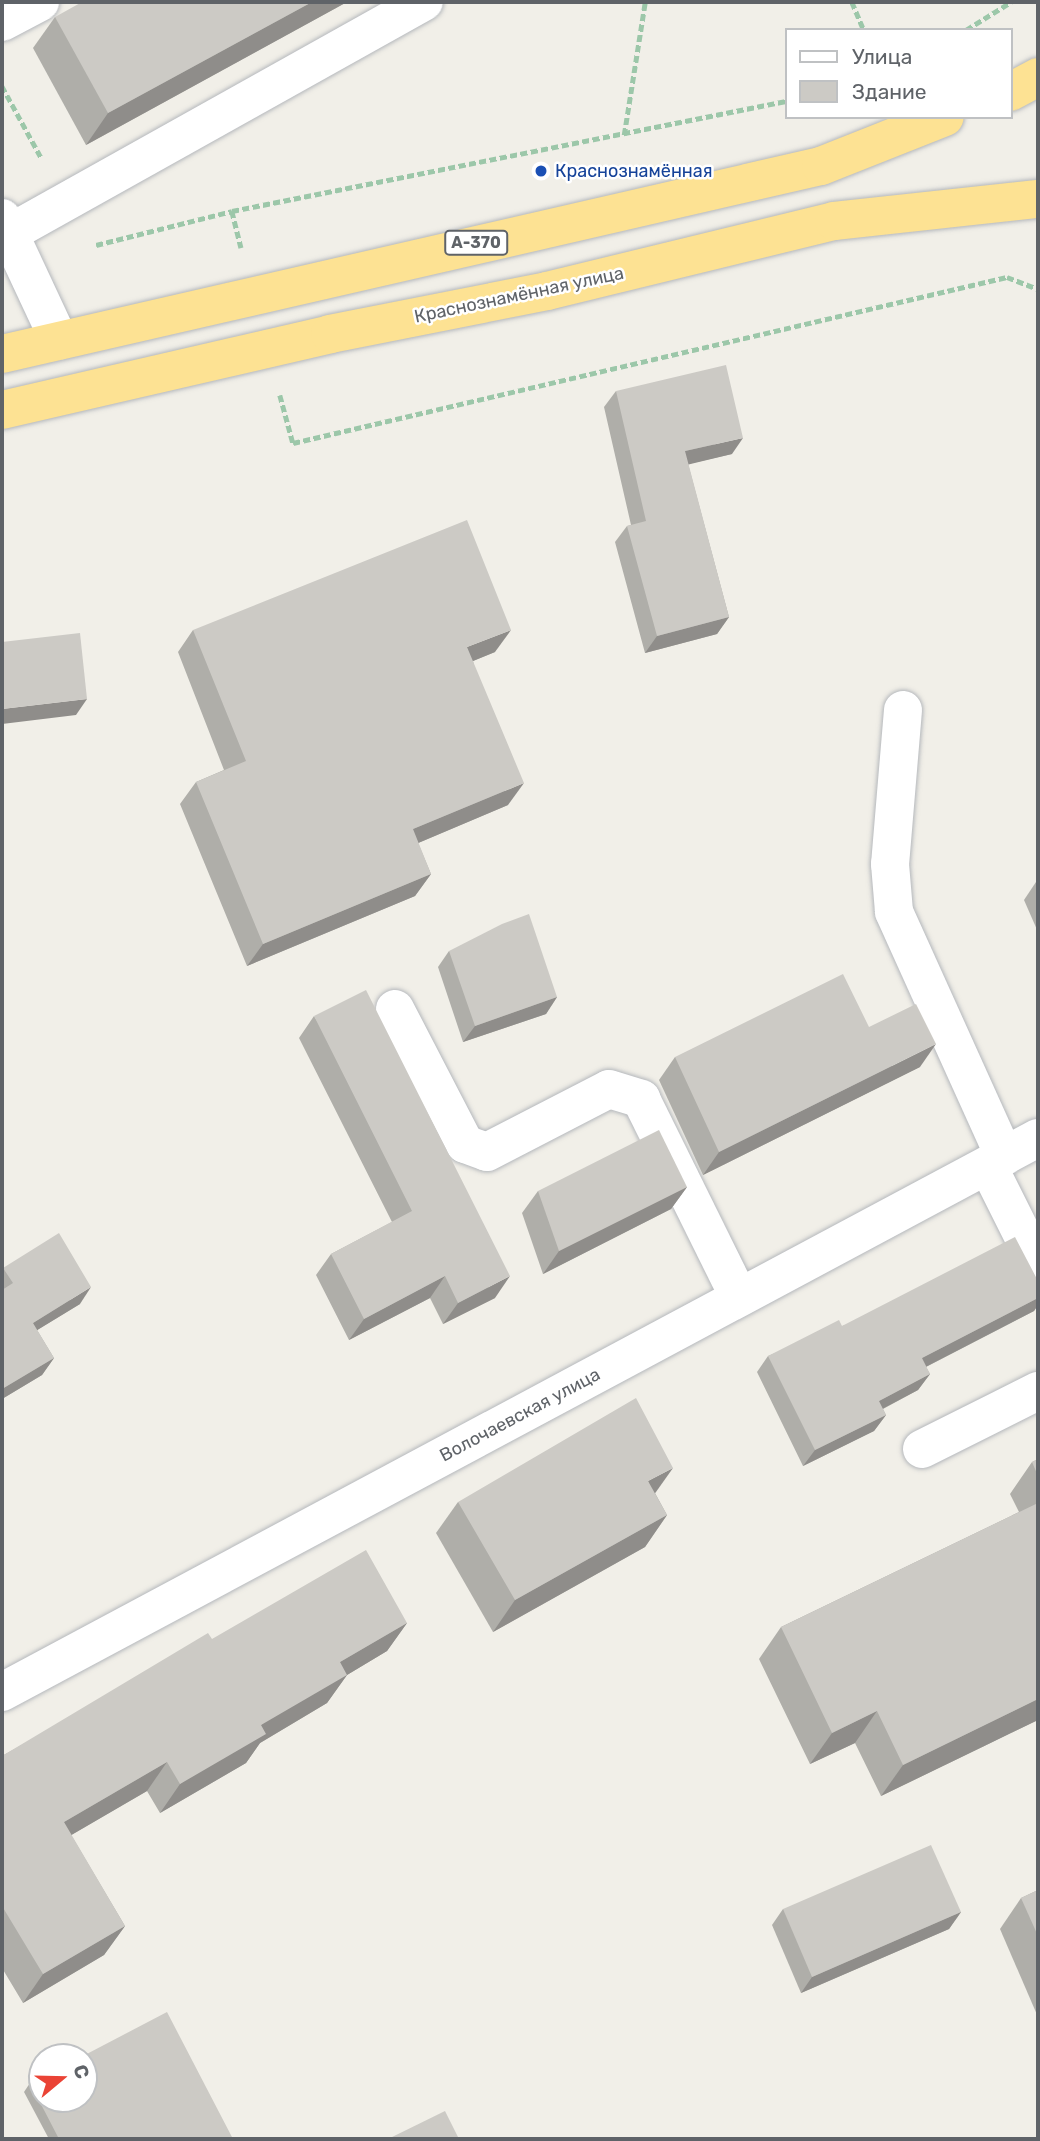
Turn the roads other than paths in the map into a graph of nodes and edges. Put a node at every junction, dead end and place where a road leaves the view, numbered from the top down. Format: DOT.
graph roads {
  1 [pos="40,2"];
  2 [pos="424,2"];
  3 [pos="2,22"];
  4 [pos="1038,77"];
  5 [pos="1012,91"];
  6 [pos="940,119"];
  7 [pos="1038,199"];
  8 [pos="6,225"];
  9 [pos="59,340"];
  10 [pos="2,354"];
  11 [pos="2,410"];
  12 [pos="903,710"];
  13 [pos="395,1009"];
  14 [pos="1038,1138"];
  15 [pos="996,1161"];
  16 [pos="1038,1266"];
  17 [pos="739,1297"];
  18 [pos="1038,1391"];
  19 [pos="922,1449"];
  20 [pos="2,1692"];
  1 -- 3 [label="street"];
  2 -- 8 [label="street"];
  4 -- 5 [label="highway"];
  6 -- 9 [label="highway, А-370"];
  7 -- 11 [label="highway, Краснознамённая улица"];
  8 -- 9 [label="street"];
  9 -- 10 [label="highway, А-370"];
  12 -- 15 [label="street"];
  13 -- 17 [label="street"];
  14 -- 15 [label="street, Волочаевская улица"];
  15 -- 16 [label="street"];
  15 -- 17 [label="street, Волочаевская улица"];
  17 -- 20 [label="street, Волочаевская улица"];
  18 -- 19 [label="street"];
}
